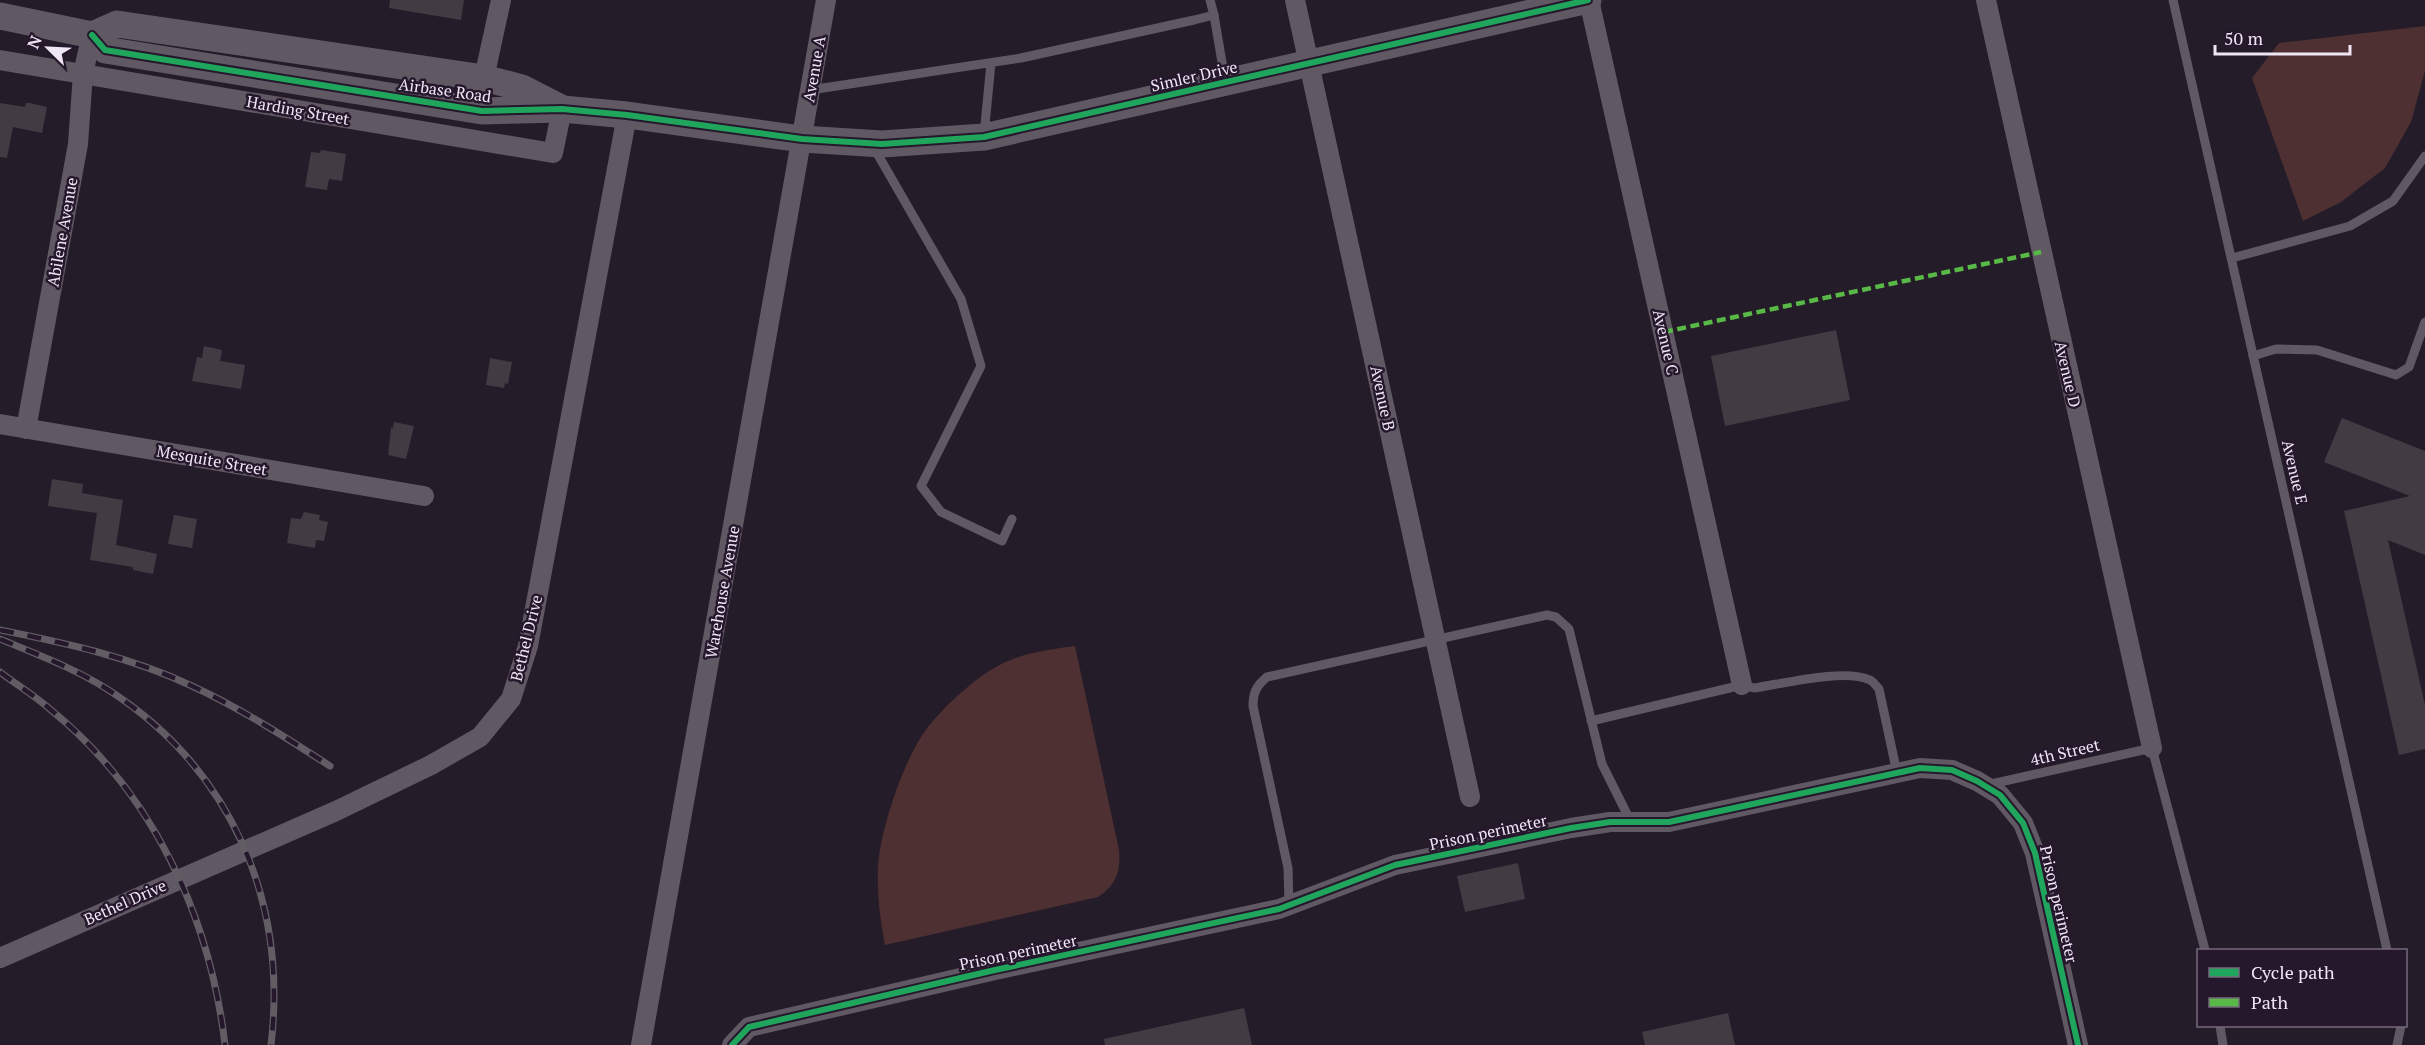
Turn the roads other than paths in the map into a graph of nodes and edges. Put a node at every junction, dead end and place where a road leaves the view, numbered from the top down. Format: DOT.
graph roads {
  1 [pos="501,0"];
  2 [pos="826,0"];
  3 [pos="1210,0"];
  4 [pos="1295,0"];
  5 [pos="1589,0"];
  6 [pos="1986,0"];
  7 [pos="2173,0"];
  8 [pos="1214,15"];
  9 [pos="0,16"];
  10 [pos="92,35"];
  11 [pos="0,60"];
  12 [pos="990,63"];
  13 [pos="1309,64"];
  14 [pos="83,74"];
  15 [pos="484,78"];
  16 [pos="1226,83"];
  17 [pos="810,90"];
  18 [pos="562,109"];
  19 [pos="627,115"];
  20 [pos="984,137"];
  21 [pos="802,139"];
  22 [pos="871,143"];
  23 [pos="2425,156"];
  24 [pos="2232,258"];
  25 [pos="2425,322"];
  26 [pos="2253,356"];
  27 [pos="0,424"];
  28 [pos="26,429"];
  29 [pos="424,496"];
  30 [pos="1012,519"];
  31 [pos="1436,640"];
  32 [pos="1742,685"];
  33 [pos="1591,721"];
  34 [pos="2152,748"];
  35 [pos="1897,773"];
  36 [pos="1985,785"];
  37 [pos="1470,797"];
  38 [pos="1631,822"];
  39 [pos="1289,906"];
  40 [pos="2204,949"];
  41 [pos="2387,949"];
  42 [pos="0,958"];
  43 [pos="2220,1027"];
  44 [pos="2401,1027"];
  45 [pos="641,1045"];
  46 [pos="732,1045"];
  47 [pos="2078,1045"];
  48 [pos="2223,1045"];
  49 [pos="2397,1045"];
  1 -- 15 [label="street"];
  2 -- 17 [label="street, Avenue A"];
  3 -- 8 [label="lane"];
  4 -- 13 [label="street, Avenue B"];
  5 -- 13 [label="street, Simler Drive"];
  5 -- 32 [label="street, Avenue C"];
  6 -- 34 [label="street, Avenue D"];
  7 -- 24 [label="lane, Avenue E"];
  8 -- 12 [label="lane"];
  8 -- 16 [label="lane"];
  9 -- 10 [label="street, Airbase Road"];
  10 -- 14 [label="street, Abilene Avenue"];
  10 -- 15 [label="street, Airbase Road"];
  10 -- 18 [label="street, Airbase Road"];
  11 -- 14 [label="street, Harding Street"];
  12 -- 17 [label="lane"];
  12 -- 20 [label="lane"];
  13 -- 16 [label="street, Simler Drive"];
  13 -- 31 [label="street, Avenue B"];
  14 -- 18 [label="street, Harding Street"];
  14 -- 28 [label="street, Abilene Avenue"];
  15 -- 18 [label="street, Airbase Road"];
  16 -- 20 [label="street, Simler Drive"];
  17 -- 21 [label="street, Avenue A"];
  18 -- 19 [label="street, Airbase Road"];
  19 -- 21 [label="street, Airbase Road"];
  19 -- 42 [label="street, Bethel Drive"];
  20 -- 22 [label="street, Simler Drive"];
  21 -- 22 [label="street, Simler Drive"];
  21 -- 45 [label="street, Warehouse Avenue"];
  22 -- 30 [label="lane"];
  23 -- 24 [label="lane"];
  24 -- 26 [label="lane, Avenue E"];
  25 -- 26 [label="lane"];
  26 -- 41 [label="lane, Avenue E"];
  27 -- 28 [label="street, Mesquite Street"];
  28 -- 29 [label="street, Mesquite Street"];
  31 -- 33 [label="lane"];
  31 -- 37 [label="street, Avenue B"];
  31 -- 39 [label="lane"];
  32 -- 33 [label="lane"];
  32 -- 35 [label="lane"];
  33 -- 38 [label="lane"];
  34 -- 36 [label="lane, 4th Street"];
  34 -- 40 [label="lane"];
  35 -- 36 [label="street, Prison perimeter"];
  35 -- 38 [label="street, Prison perimeter"];
  36 -- 47 [label="street, Prison perimeter"];
  38 -- 39 [label="street, Prison perimeter"];
  39 -- 46 [label="street, Prison perimeter"];
  43 -- 48 [label="lane"];
  44 -- 49 [label="lane"];
}
